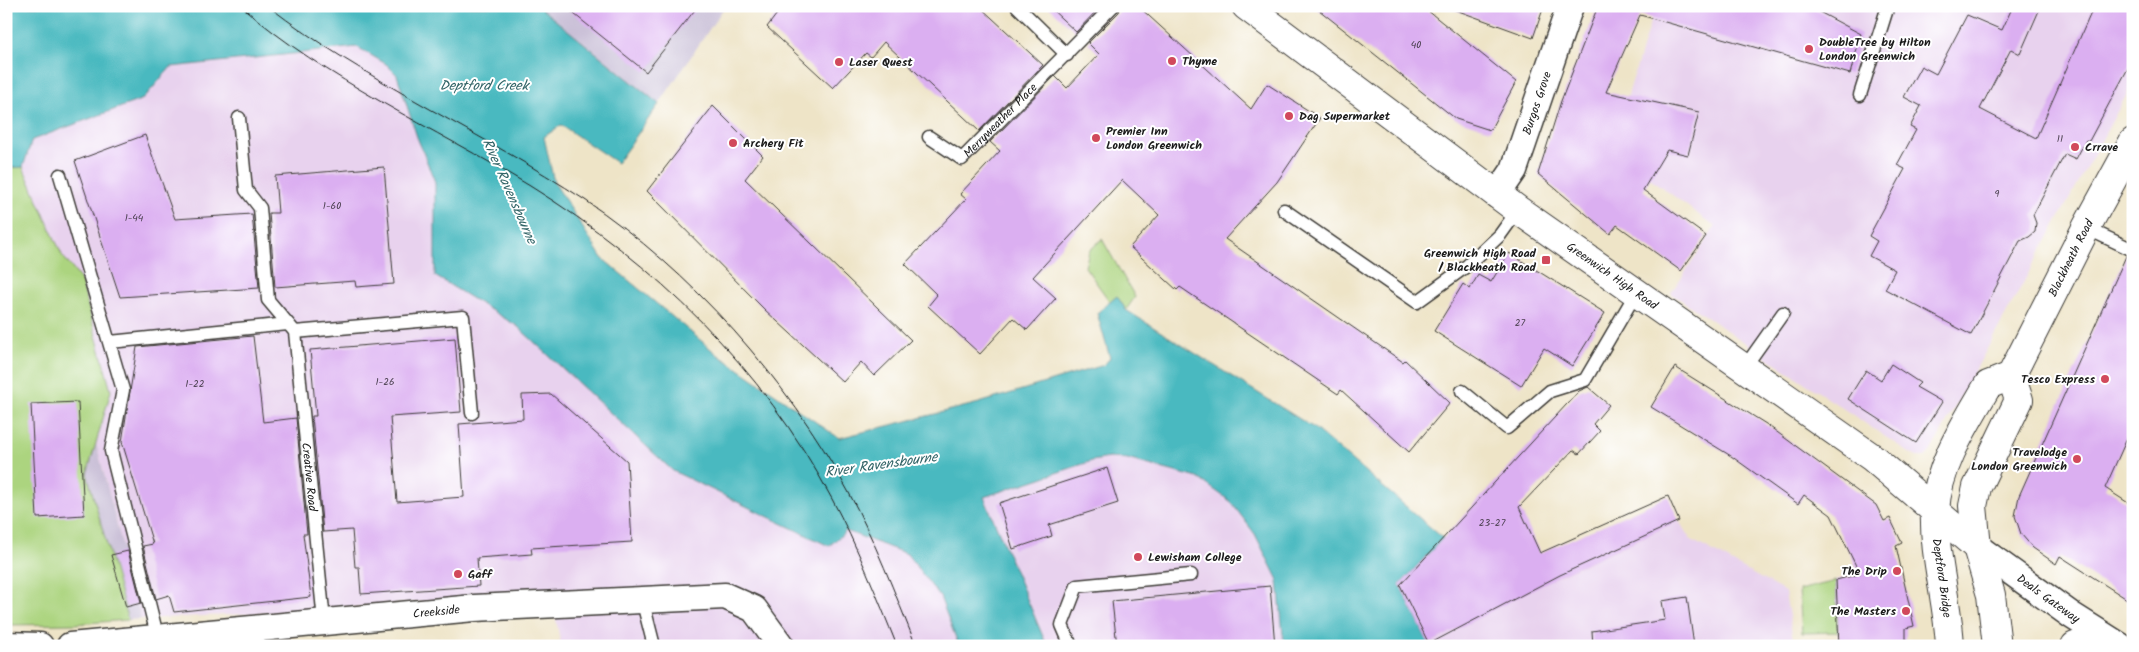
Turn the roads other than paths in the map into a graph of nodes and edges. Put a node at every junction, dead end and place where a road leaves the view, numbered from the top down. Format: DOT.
graph roads {
  1 [pos="1018,6"];
  2 [pos="1113,6"];
  3 [pos="1246,6"];
  4 [pos="1570,6"];
  5 [pos="1888,6"];
  6 [pos="1067,55"];
  7 [pos="1860,95"];
  8 [pos="239,118"];
  9 [pos="929,137"];
  10 [pos="2133,142"];
  11 [pos="60,175"];
  12 [pos="1508,202"];
  13 [pos="1284,210"];
  14 [pos="2086,228"];
  15 [pos="2133,250"];
  16 [pos="1636,293"];
  17 [pos="1783,313"];
  18 [pos="292,328"];
  19 [pos="110,342"];
  20 [pos="1744,368"];
  21 [pos="2012,376"];
  22 [pos="1462,391"];
  23 [pos="472,413"];
  24 [pos="1935,510"];
  25 [pos="1977,547"];
  26 [pos="1191,576"];
  27 [pos="642,599"];
  28 [pos="324,621"];
  29 [pos="158,639"];
  30 [pos="2111,641"];
  31 [pos="6,646"];
  32 [pos="40,646"];
  33 [pos="70,646"];
  34 [pos="654,646"];
  35 [pos="782,646"];
  36 [pos="1071,646"];
  37 [pos="1950,646"];
  38 [pos="1997,646"];
  39 [pos="2075,646"];
  1 -- 6 [label="lane"];
  2 -- 6 [label="lane, Merryweather Place"];
  3 -- 12 [label="main road, Greenwich High Road"];
  4 -- 12 [label="street, Burgos Grove"];
  5 -- 7 [label="lane"];
  6 -- 9 [label="lane, Merryweather Place"];
  8 -- 18 [label="lane"];
  10 -- 14 [label="main road, Blackheath Road"];
  11 -- 19 [label="lane"];
  12 -- 13 [label="lane"];
  12 -- 16 [label="main road, Greenwich High Road"];
  14 -- 15 [label="lane"];
  14 -- 21 [label="main road, Blackheath Road"];
  16 -- 20 [label="main road, Greenwich High Road"];
  16 -- 22 [label="lane"];
  17 -- 20 [label="lane"];
  18 -- 19 [label="lane"];
  18 -- 23 [label="lane"];
  18 -- 28 [label="lane, Creative Road"];
  19 -- 29 [label="lane"];
  20 -- 24 [label="main road, Greenwich High Road"];
  21 -- 24 [label="main road"];
  21 -- 25 [label="main road"];
  24 -- 25 [label="main road, Greenwich High Road"];
  24 -- 37 [label="main road, Deptford Bridge"];
  25 -- 30 [label="street, Deals Gateway"];
  25 -- 38 [label="main road"];
  26 -- 36 [label="lane"];
  27 -- 28 [label="street, Creekside"];
  27 -- 34 [label="lane"];
  27 -- 35 [label="street, Creekside"];
  28 -- 29 [label="street, Creekside"];
  29 -- 33 [label="street, Creekside"];
  30 -- 39 [label="main road"];
  31 -- 32 [label="street"];
}
